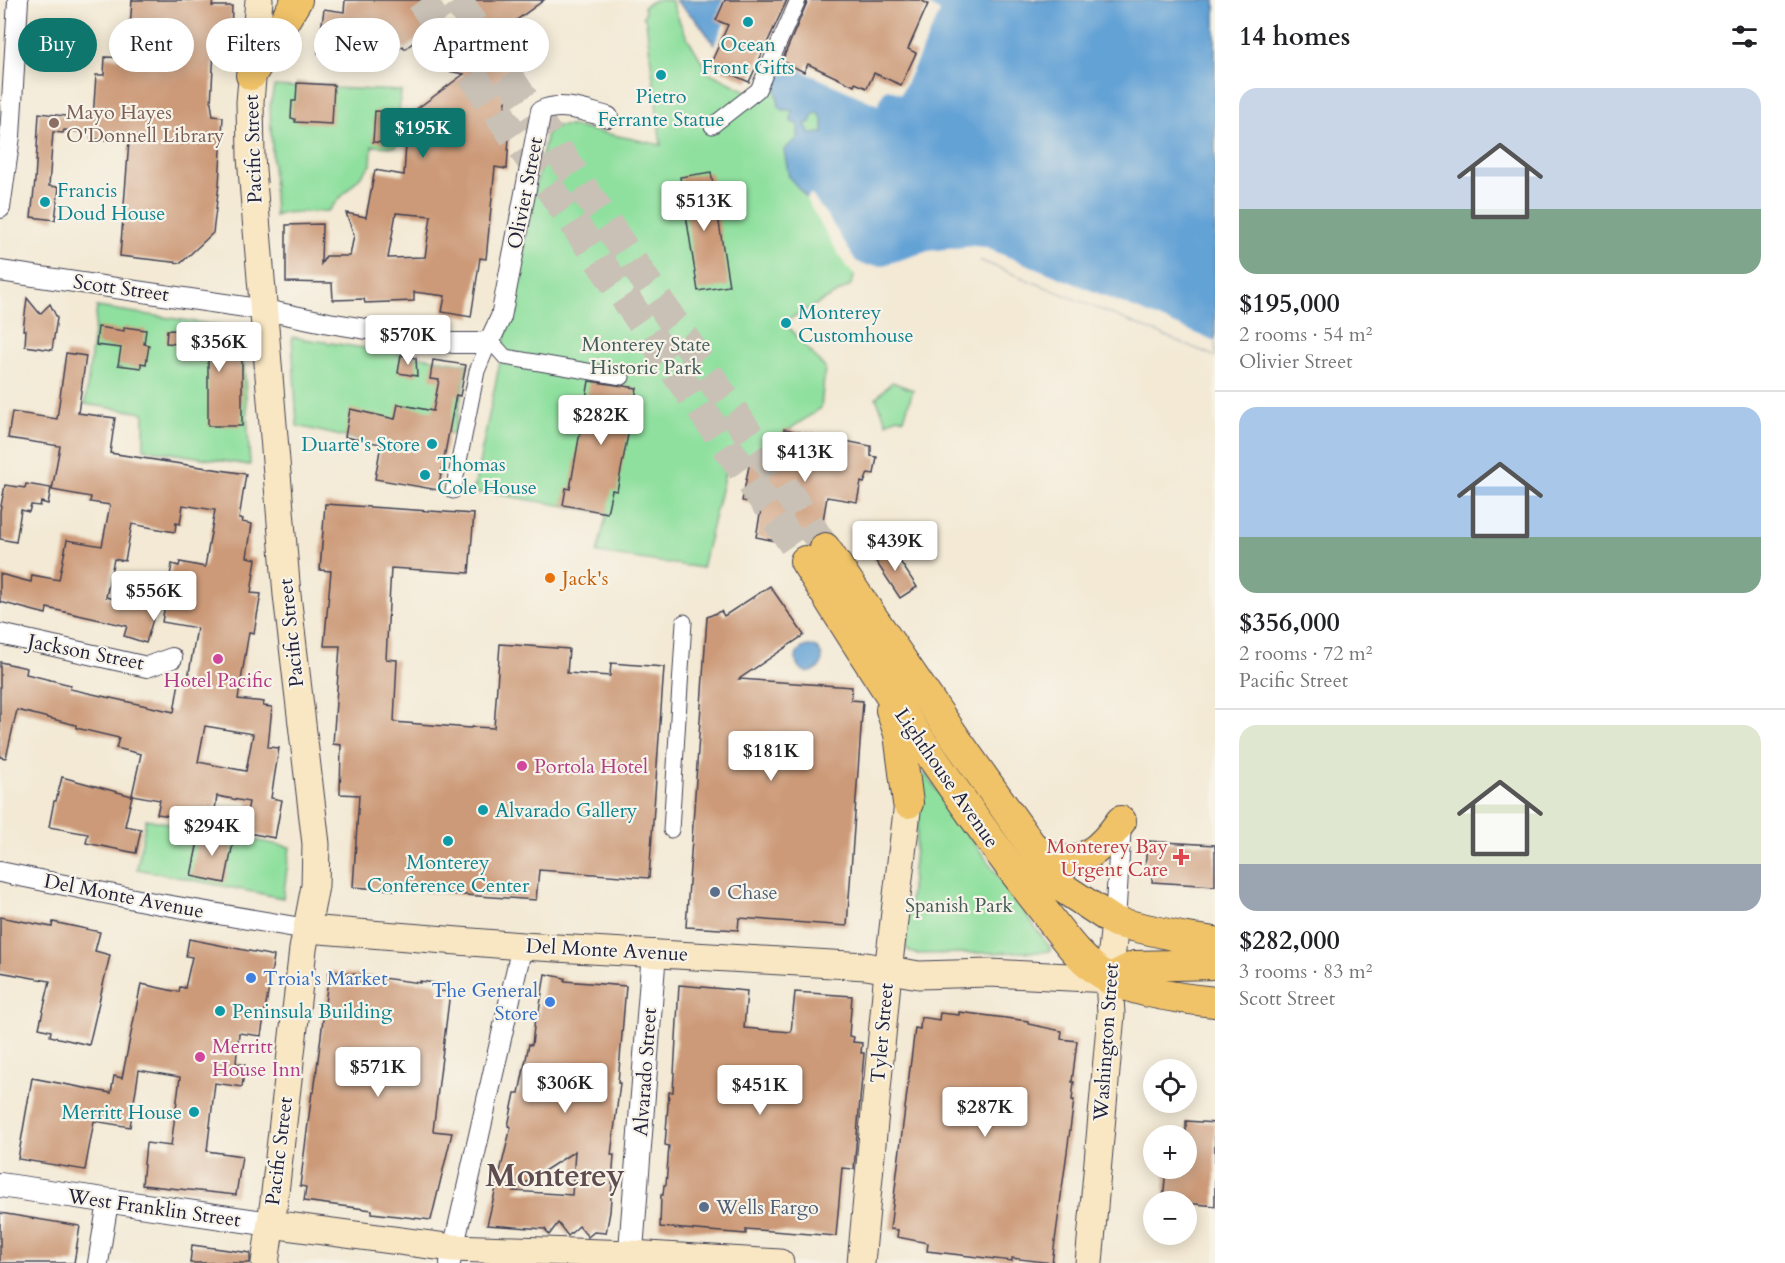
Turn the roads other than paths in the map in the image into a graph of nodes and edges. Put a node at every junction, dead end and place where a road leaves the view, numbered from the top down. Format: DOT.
graph roads {
  1 [pos="18,0"];
  2 [pos="259,0"];
  3 [pos="297,0"];
  4 [pos="798,0"];
  5 [pos="8,28"];
  6 [pos="251,75"];
  7 [pos="608,117"];
  8 [pos="712,126"];
  9 [pos="0,208"];
  10 [pos="0,271"];
  11 [pos="265,310"];
  12 [pos="490,340"];
  13 [pos="622,377"];
  14 [pos="453,491"];
  15 [pos="684,622"];
  16 [pos="0,634"];
  17 [pos="172,658"];
  18 [pos="882,684"];
  19 [pos="909,803"];
  20 [pos="1121,821"];
  21 [pos="671,830"];
  22 [pos="1033,847"];
  23 [pos="0,872"];
  24 [pos="1115,922"];
  25 [pos="306,929"];
  26 [pos="1215,942"];
  27 [pos="522,945"];
  28 [pos="654,952"];
  29 [pos="1215,964"];
  30 [pos="888,971"];
  31 [pos="1109,979"];
  32 [pos="1215,1002"];
  33 [pos="0,1185"];
  34 [pos="108,1202"];
  35 [pos="271,1224"];
  36 [pos="451,1256"];
  37 [pos="630,1259"];
  38 [pos="98,1263"];
  39 [pos="265,1263"];
  40 [pos="780,1263"];
  41 [pos="861,1263"];
  42 [pos="1089,1263"];
  1 -- 5 [label="street"];
  2 -- 6 [label="main road, Pacific Street"];
  3 -- 6 [label="main road"];
  4 -- 8 [label="street"];
  5 -- 9 [label="street"];
  6 -- 11 [label="main road, Pacific Street"];
  7 -- 12 [label="street, Olivier Street"];
  10 -- 11 [label="street, Scott Street"];
  11 -- 12 [label="street, Scott Street"];
  11 -- 25 [label="main road, Pacific Street"];
  12 -- 13 [label="street"];
  12 -- 14 [label="street"];
  15 -- 21 [label="street"];
  16 -- 17 [label="street, Jackson Street"];
  18 -- 19 [label="main road"];
  18 -- 22 [label="main road, Lighthouse Avenue"];
  18 -- 31 [label="main road, Lighthouse Avenue"];
  19 -- 30 [label="main road, Tyler Street"];
  20 -- 22 [label="main road"];
  20 -- 24 [label="street, Washington Street"];
  22 -- 24 [label="main road, Lighthouse Avenue"];
  23 -- 25 [label="street, Del Monte Avenue"];
  24 -- 26 [label="main road"];
  24 -- 31 [label="main road, Washington Street"];
  25 -- 27 [label="main road, Del Monte Avenue"];
  25 -- 35 [label="main road, Pacific Street"];
  27 -- 28 [label="main road, Del Monte Avenue"];
  27 -- 36 [label="street"];
  28 -- 30 [label="main road, Del Monte Avenue"];
  28 -- 37 [label="street, Alvarado Street"];
  29 -- 31 [label="main road"];
  30 -- 31 [label="main road, Del Monte Avenue"];
  30 -- 41 [label="main road, Tyler Street"];
  31 -- 32 [label="main road, Del Monte Avenue"];
  31 -- 42 [label="main road, Washington Street"];
  33 -- 34 [label="street, West Franklin Street"];
  34 -- 35 [label="street, West Franklin Street"];
  34 -- 38 [label="street"];
  35 -- 36 [label="main road, West Franklin Street"];
  35 -- 39 [label="main road, Pacific Street"];
  36 -- 37 [label="main road, West Franklin Street"];
  37 -- 40 [label="main road, West Franklin Street"];
}
